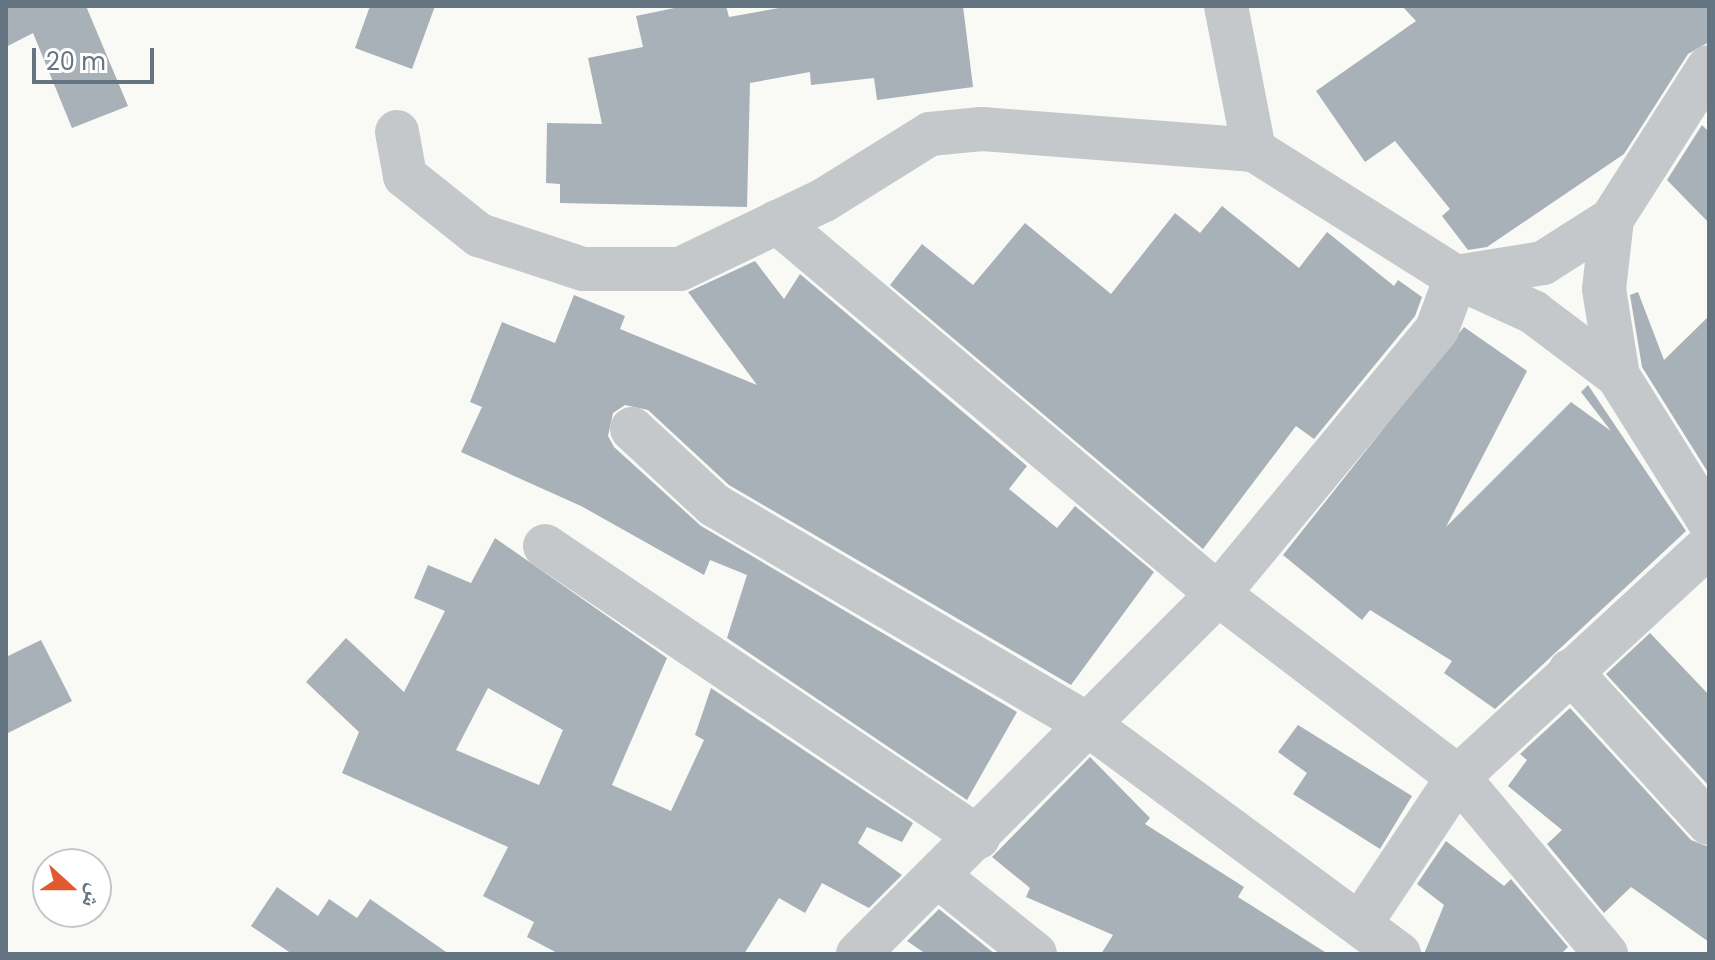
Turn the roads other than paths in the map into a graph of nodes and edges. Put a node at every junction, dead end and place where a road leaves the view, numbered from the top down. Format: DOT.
graph roads {
  1 [pos="1226,6"];
  2 [pos="1709,67"];
  3 [pos="1695,118"];
  4 [pos="397,132"];
  5 [pos="1254,150"];
  6 [pos="1612,219"];
  7 [pos="777,222"];
  8 [pos="1456,277"];
  9 [pos="1618,376"];
  10 [pos="632,429"];
  11 [pos="1709,521"];
  12 [pos="1709,545"];
  13 [pos="545,546"];
  14 [pos="1218,594"];
  15 [pos="1570,671"];
  16 [pos="1086,723"];
  17 [pos="1458,777"];
  18 [pos="1709,823"];
  19 [pos="978,837"];
  20 [pos="939,877"];
  21 [pos="1362,921"];
  22 [pos="858,954"];
  23 [pos="1035,954"];
  24 [pos="1399,954"];
  25 [pos="1606,954"];
  1 -- 5 [label="street"];
  2 -- 3 [label="street"];
  3 -- 6 [label="street"];
  4 -- 7 [label="street"];
  5 -- 7 [label="street"];
  5 -- 8 [label="street"];
  6 -- 8 [label="street"];
  6 -- 9 [label="street"];
  7 -- 14 [label="street"];
  8 -- 9 [label="street"];
  8 -- 14 [label="street"];
  9 -- 11 [label="street"];
  10 -- 16 [label="street"];
  12 -- 15 [label="street"];
  13 -- 19 [label="street"];
  14 -- 16 [label="street"];
  14 -- 17 [label="street"];
  15 -- 17 [label="street"];
  15 -- 18 [label="street"];
  16 -- 19 [label="street"];
  16 -- 21 [label="street"];
  17 -- 21 [label="street"];
  17 -- 25 [label="street"];
  19 -- 20 [label="street"];
  20 -- 22 [label="street"];
  20 -- 23 [label="street"];
  21 -- 24 [label="street"];
}
